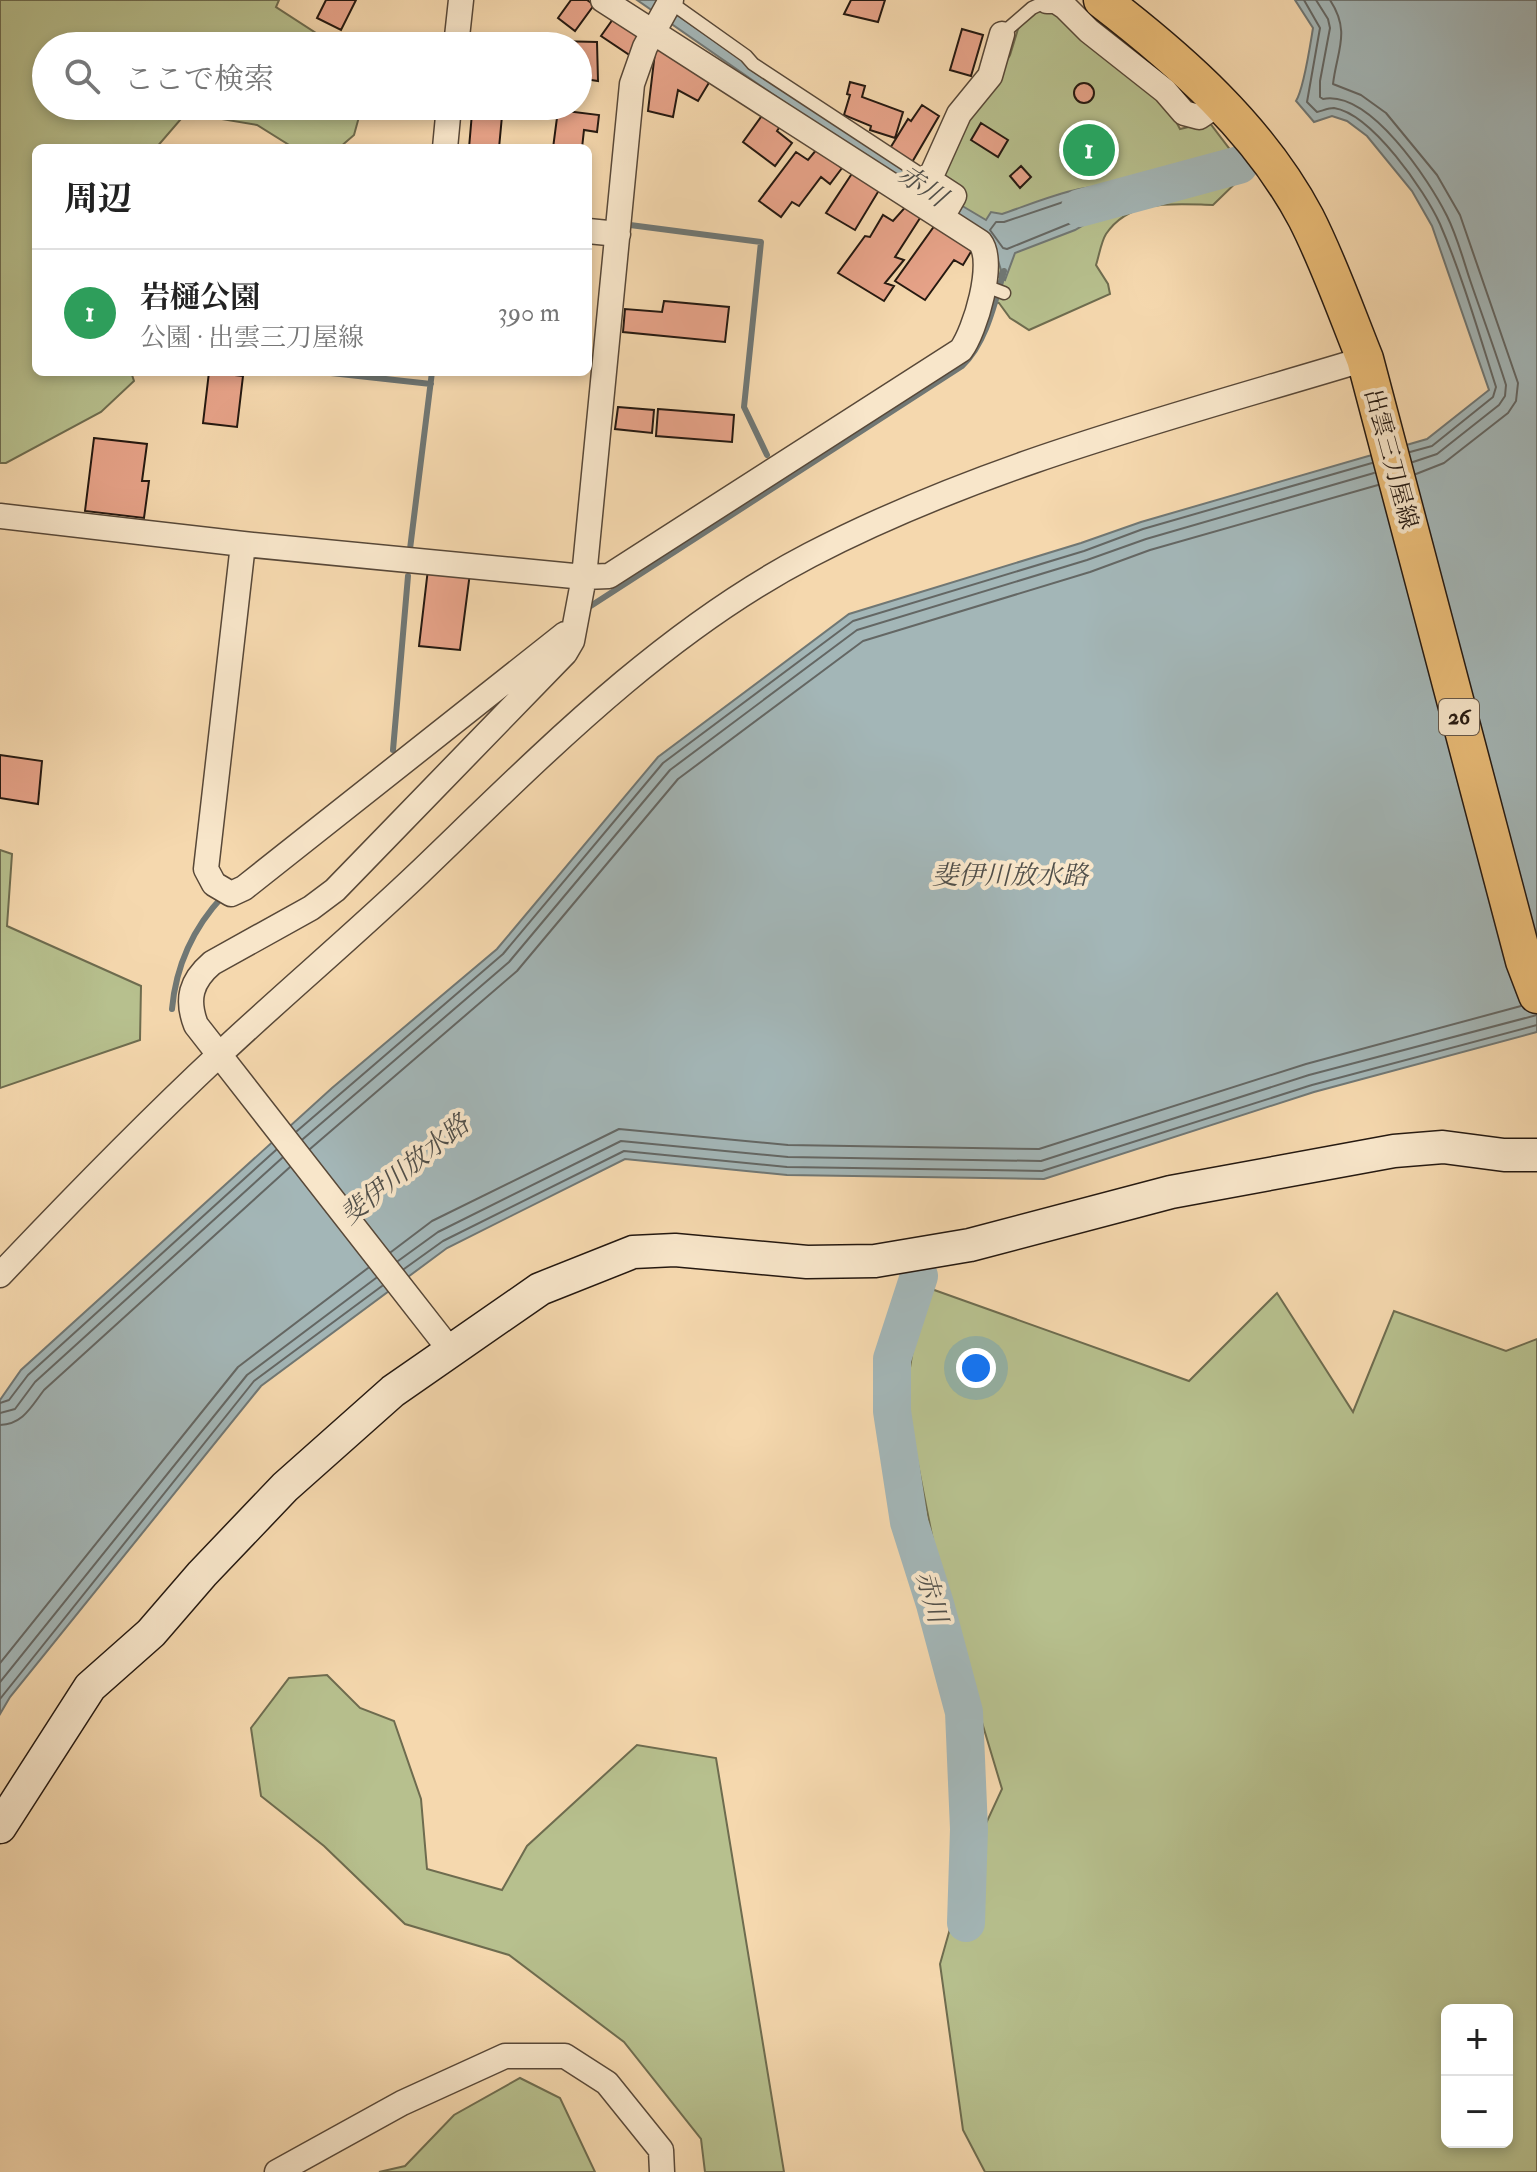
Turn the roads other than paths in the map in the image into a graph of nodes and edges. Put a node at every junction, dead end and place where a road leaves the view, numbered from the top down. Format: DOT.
graph roads {
  1 [pos="461,0"];
  2 [pos="603,0"];
  3 [pos="1102,0"];
  4 [pos="1047,1"];
  5 [pos="664,11"];
  6 [pos="458,32"];
  7 [pos="1002,34"];
  8 [pos="1220,103"];
  9 [pos="448,120"];
  10 [pos="850,142"];
  11 [pos="445,144"];
  12 [pos="931,181"];
  13 [pos="946,208"];
  14 [pos="592,231"];
  15 [pos="618,234"];
  16 [pos="1365,359"];
  17 [pos="0,516"];
  18 [pos="243,544"];
  19 [pos="584,577"];
  20 [pos="578,618"];
  21 [pos="1537,995"];
  22 [pos="220,1054"];
  23 [pos="1537,1155"];
  24 [pos="0,1275"];
  25 [pos="440,1337"];
  26 [pos="0,1827"];
  27 [pos="277,2172"];
  28 [pos="662,2172"];
  1 -- 6 [label="street"];
  2 -- 5 [label="street"];
  3 -- 8 [label="main road, 出雲三刀屋線 / 26"];
  4 -- 7 [label="lane"];
  4 -- 8 [label="street"];
  5 -- 10 [label="street"];
  5 -- 15 [label="street"];
  7 -- 12 [label="street"];
  8 -- 16 [label="main road, 出雲三刀屋線 / 26"];
  9 -- 11 [label="street"];
  10 -- 12 [label="lane"];
  10 -- 13 [label="street"];
  12 -- 13 [label="street"];
  13 -- 19 [label="street"];
  14 -- 15 [label="street"];
  15 -- 19 [label="street"];
  16 -- 21 [label="main road, 出雲三刀屋線 / 26"];
  16 -- 22 [label="street"];
  17 -- 18 [label="street"];
  18 -- 19 [label="street"];
  18 -- 20 [label="street"];
  19 -- 20 [label="street"];
  20 -- 22 [label="street"];
  22 -- 24 [label="street"];
  22 -- 25 [label="street"];
  23 -- 25 [label="street"];
  25 -- 26 [label="street"];
  27 -- 28 [label="street"];
}
